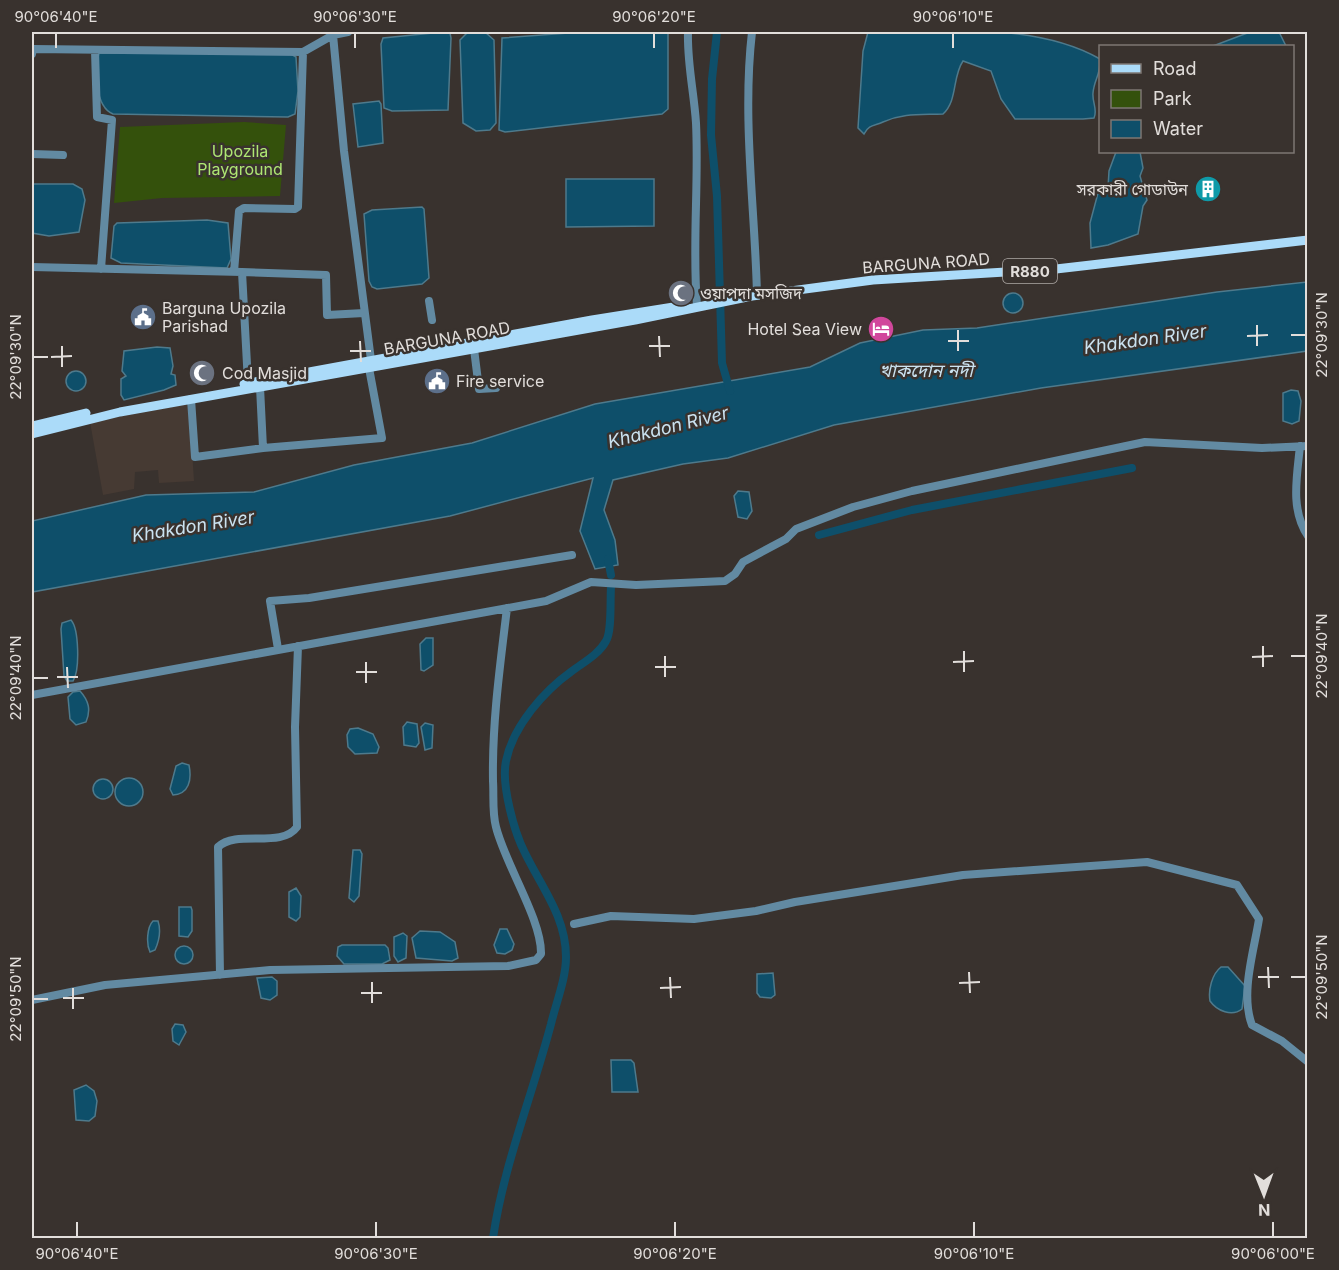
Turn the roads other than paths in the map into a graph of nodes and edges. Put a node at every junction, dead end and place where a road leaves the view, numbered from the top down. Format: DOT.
graph roads {
  1 [pos="348,32"];
  2 [pos="688,32"];
  3 [pos="752,32"];
  4 [pos="333,35"];
  5 [pos="95,51"];
  6 [pos="303,52"];
  7 [pos="32,54"];
  8 [pos="32,154"];
  9 [pos="63,155"];
  10 [pos="1308,240"];
  11 [pos="32,267"];
  12 [pos="101,268"];
  13 [pos="238,272"];
  14 [pos="754,296"];
  15 [pos="429,301"];
  16 [pos="694,307"];
  17 [pos="364,313"];
  18 [pos="432,320"];
  19 [pos="474,349"];
  20 [pos="370,364"];
  21 [pos="248,383"];
  22 [pos="261,387"];
  23 [pos="496,388"];
  24 [pos="191,399"];
  25 [pos="32,426"];
  26 [pos="32,434"];
  27 [pos="1304,446"];
  28 [pos="263,448"];
  29 [pos="1308,536"];
  30 [pos="572,555"];
  31 [pos="507,608"];
  32 [pos="298,646"];
  33 [pos="278,649"];
  34 [pos="32,695"];
  35 [pos="574,924"];
  36 [pos="220,975"];
  37 [pos="32,1000"];
  38 [pos="1308,1062"];
  1 -- 4 [label="street"];
  2 -- 16 [label="street"];
  3 -- 14 [label="street"];
  4 -- 6 [label="street"];
  4 -- 17 [label="street"];
  5 -- 6 [label="street"];
  5 -- 7 [label="street"];
  5 -- 12 [label="street"];
  6 -- 13 [label="street"];
  8 -- 9 [label="street"];
  10 -- 14 [label="main road, BARGUNA ROAD / R880"];
  11 -- 12 [label="street"];
  12 -- 13 [label="street"];
  13 -- 17 [label="street"];
  13 -- 21 [label="street"];
  14 -- 16 [label="main road, BARGUNA ROAD / R880"];
  15 -- 18 [label="street"];
  16 -- 19 [label="main road, BARGUNA ROAD / R880"];
  16 -- 20 [label="main road, BARGUNA ROAD / R880"];
  17 -- 20 [label="street"];
  19 -- 20 [label="main road, BARGUNA ROAD / R880"];
  19 -- 23 [label="street"];
  20 -- 21 [label="main road, BARGUNA ROAD / R880"];
  20 -- 22 [label="main road, BARGUNA ROAD / R880"];
  20 -- 28 [label="street"];
  21 -- 25 [label="main road, BARGUNA ROAD / R880"];
  22 -- 24 [label="main road, BARGUNA ROAD / R880"];
  22 -- 28 [label="street"];
  24 -- 26 [label="main road, BARGUNA ROAD / R880"];
  24 -- 28 [label="street"];
  27 -- 29 [label="street"];
  27 -- 31 [label="street"];
  30 -- 33 [label="street"];
  31 -- 32 [label="street"];
  31 -- 36 [label="street"];
  32 -- 33 [label="street"];
  32 -- 36 [label="street"];
  33 -- 34 [label="street"];
  35 -- 38 [label="street"];
  36 -- 37 [label="street"];
}
